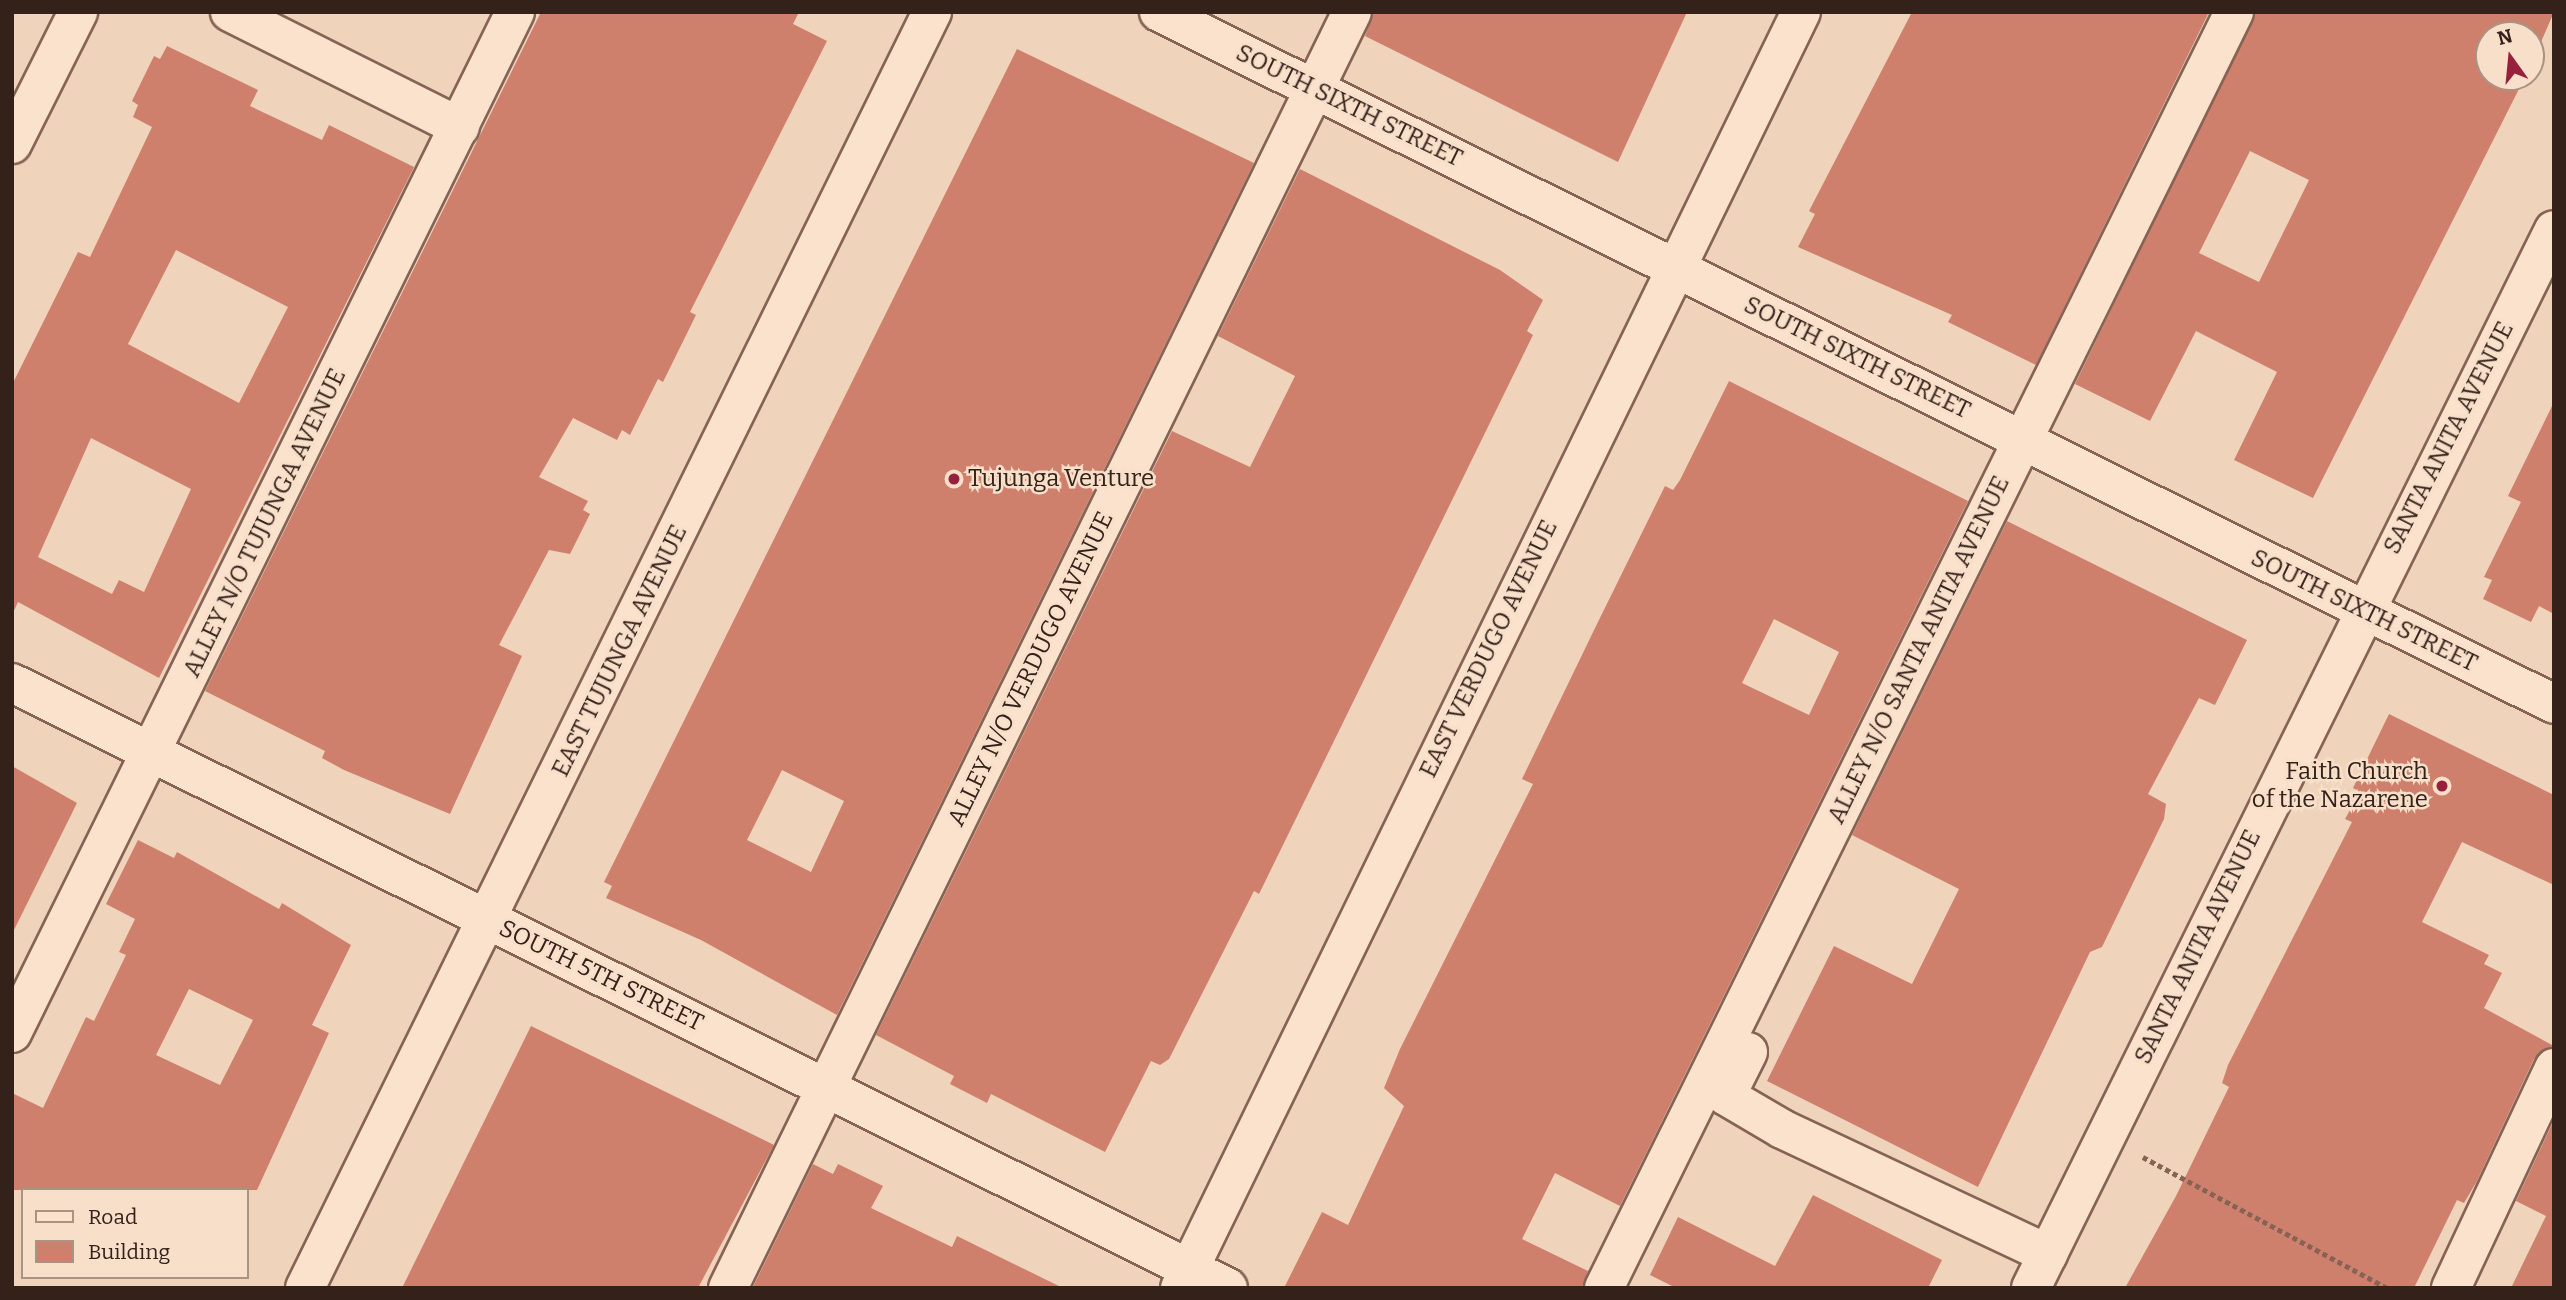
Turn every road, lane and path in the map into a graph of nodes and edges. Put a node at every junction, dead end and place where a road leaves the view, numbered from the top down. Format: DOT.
graph roads {
  1 [pos="78,12"];
  2 [pos="230,12"];
  3 [pos="515,12"];
  4 [pos="932,12"];
  5 [pos="1159,12"];
  6 [pos="1352,12"];
  7 [pos="1801,12"];
  8 [pos="2234,12"];
  9 [pos="1314,88"];
  10 [pos="460,127"];
  11 [pos="12,144"];
  12 [pos="2554,230"];
  13 [pos="1673,266"];
  14 [pos="2022,440"];
  15 [pos="2363,609"];
  16 [pos="12,683"];
  17 [pos="2554,704"];
  18 [pos="153,751"];
  19 [pos="487,920"];
  20 [pos="1805,940"];
  21 [pos="12,1032"];
  22 [pos="2554,1068"];
  23 [pos="826,1088"];
  24 [pos="2139,1155"];
  25 [pos="2048,1254"];
  26 [pos="1185,1278"];
  27 [pos="305,1288"];
  28 [pos="728,1288"];
  29 [pos="1228,1288"];
  30 [pos="1604,1288"];
  31 [pos="2031,1288"];
  32 [pos="2387,1288"];
  33 [pos="2451,1288"];
  1 -- 11 [label="street"];
  2 -- 10 [label="street"];
  3 -- 10 [label="street, ALLEY N/O TUJUNGA AVENUE"];
  4 -- 19 [label="street, EAST TUJUNGA AVENUE"];
  5 -- 9 [label="street, SOUTH SIXTH STREET"];
  6 -- 9 [label="street, ALLEY N/O VERDUGO AVENUE"];
  7 -- 13 [label="street, EAST VERDUGO AVENUE"];
  8 -- 14 [label="street, ALLEY N/O SANTA ANITA AVENUE"];
  9 -- 13 [label="street, SOUTH SIXTH STREET"];
  9 -- 23 [label="street, ALLEY N/O VERDUGO AVENUE"];
  10 -- 18 [label="street, ALLEY N/O TUJUNGA AVENUE"];
  12 -- 15 [label="street, SANTA ANITA AVENUE"];
  13 -- 14 [label="street, SOUTH SIXTH STREET"];
  13 -- 26 [label="street, EAST VERDUGO AVENUE"];
  14 -- 15 [label="street, SOUTH SIXTH STREET"];
  14 -- 30 [label="street, ALLEY N/O SANTA ANITA AVENUE"];
  15 -- 17 [label="street, SOUTH SIXTH STREET"];
  15 -- 25 [label="street, SANTA ANITA AVENUE"];
  16 -- 18 [label="street, SOUTH 5TH STREET"];
  18 -- 19 [label="street, SOUTH 5TH STREET"];
  18 -- 21 [label="street, ALLEY N/O TUJUNGA AVENUE"];
  19 -- 23 [label="street, SOUTH 5TH STREET"];
  19 -- 27 [label="street, EAST TUJUNGA AVENUE"];
  20 -- 25 [label="street"];
  22 -- 33 [label="street"];
  23 -- 26 [label="street, SOUTH 5TH STREET"];
  23 -- 28 [label="street, ALLEY N/O VERDUGO AVENUE"];
  24 -- 32 [label="path"];
  25 -- 31 [label="street, SANTA ANITA AVENUE"];
  26 -- 29 [label="street, SOUTH 5TH STREET"];
}
